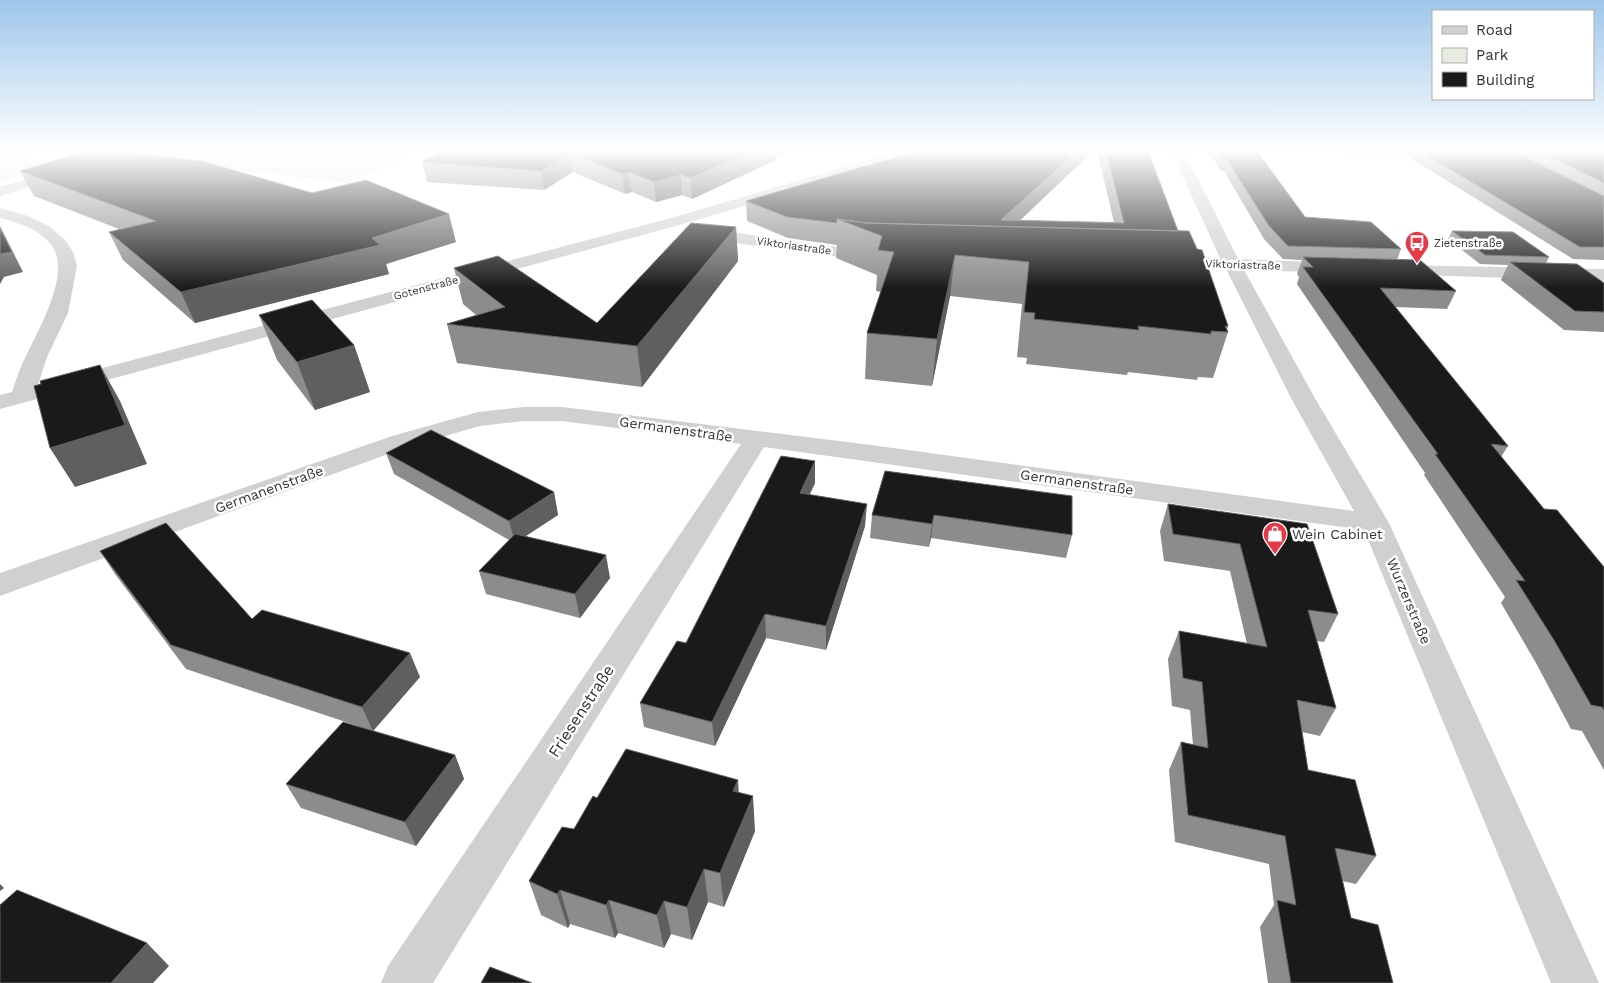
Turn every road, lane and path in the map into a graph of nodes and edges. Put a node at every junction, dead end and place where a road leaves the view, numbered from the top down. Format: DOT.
graph roads {
  1 [pos="759,197"];
  2 [pos="1199,197"];
  3 [pos="0,213"];
  4 [pos="677,221"];
  5 [pos="893,256"];
  6 [pos="1153,262"];
  7 [pos="1232,264"];
  8 [pos="1356,268"];
  9 [pos="1376,269"];
  10 [pos="1602,277"];
  11 [pos="22,396"];
  12 [pos="0,402"];
  13 [pos="756,440"];
  14 [pos="1375,523"];
  15 [pos="0,585"];
  16 [pos="405,983"];
  17 [pos="1575,983"];
  1 -- 4 [label="street, Gotenstraße"];
  2 -- 7 [label="street, Wurzerstraße"];
  3 -- 11 [label="street"];
  4 -- 5 [label="street, Viktoriastraße"];
  4 -- 11 [label="street, Gotenstraße"];
  6 -- 7 [label="street, Viktoriastraße"];
  7 -- 8 [label="street, Viktoriastraße"];
  7 -- 14 [label="street, Wurzerstraße"];
  9 -- 10 [label="street"];
  11 -- 12 [label="street, Gotenstraße"];
  13 -- 14 [label="street, Germanenstraße"];
  13 -- 15 [label="street, Germanenstraße"];
  13 -- 16 [label="street, Friesenstraße"];
  14 -- 17 [label="street, Wurzerstraße"];
}
